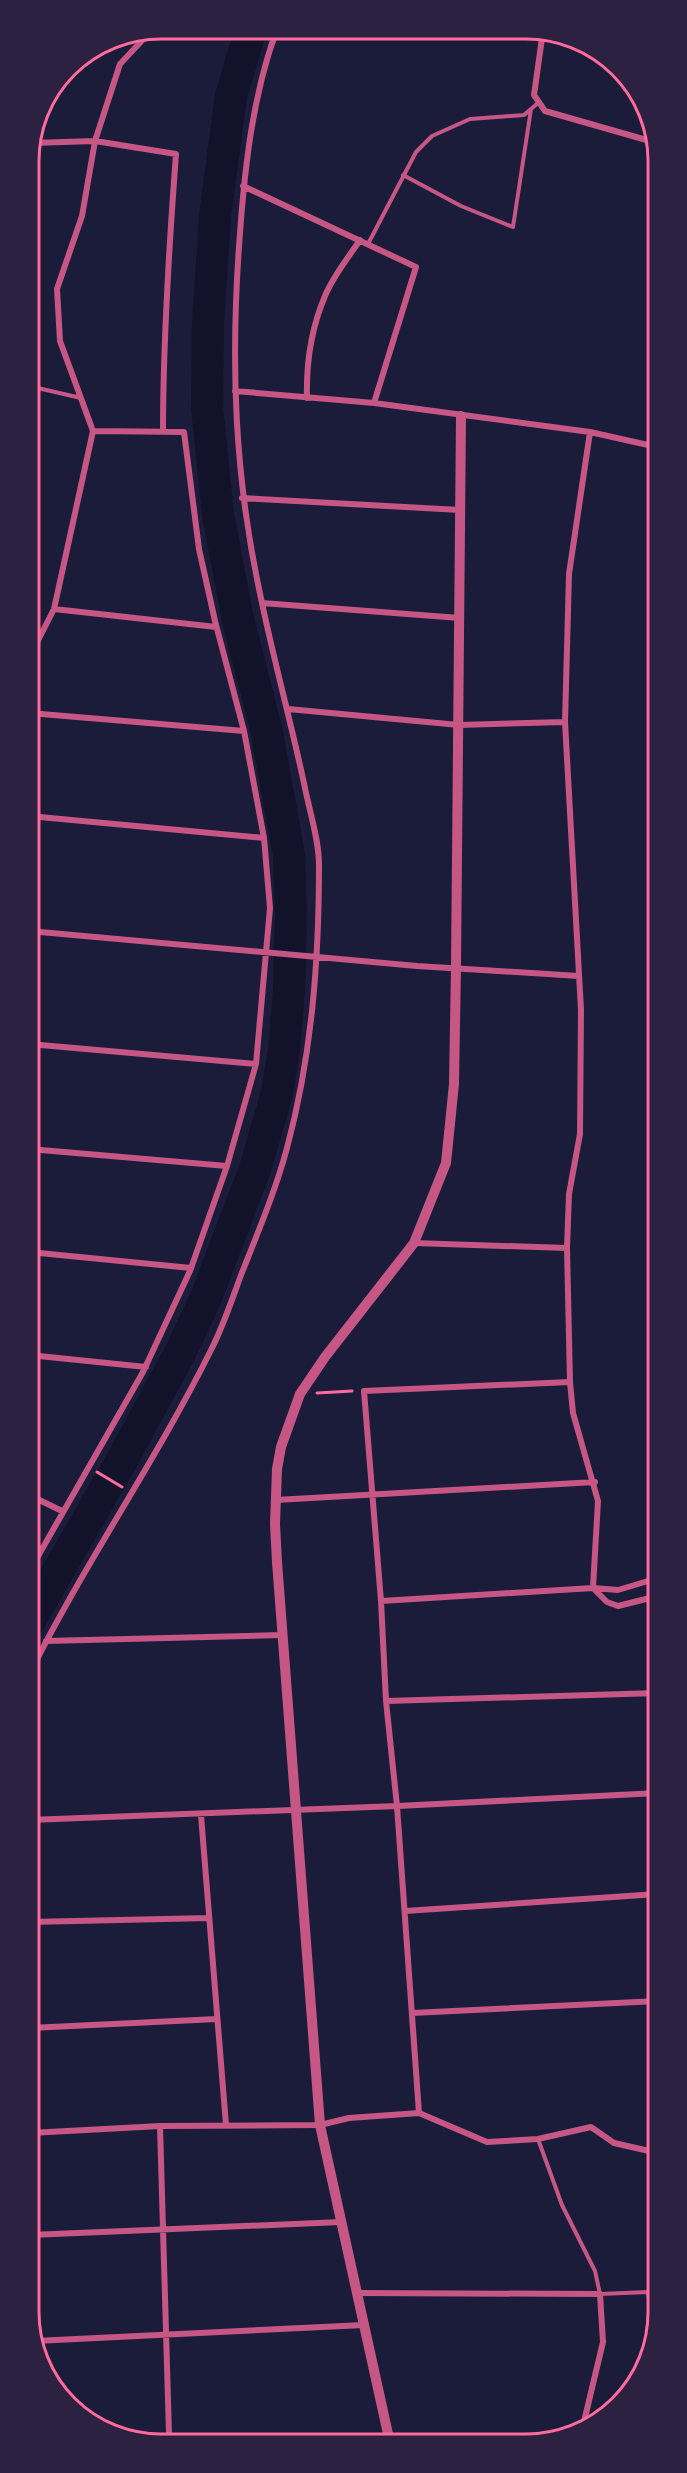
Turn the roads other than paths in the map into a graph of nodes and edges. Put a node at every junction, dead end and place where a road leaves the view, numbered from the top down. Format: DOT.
graph roads {
  1 [pos="273,39"];
  2 [pos="142,40"];
  3 [pos="541,40"];
  4 [pos="538,103"];
  5 [pos="531,109"];
  6 [pos="646,139"];
  7 [pos="94,141"];
  8 [pos="40,143"];
  9 [pos="403,175"];
  10 [pos="243,186"];
  11 [pos="360,240"];
  12 [pos="368,244"];
  13 [pos="39,388"];
  14 [pos="235,391"];
  15 [pos="81,398"];
  16 [pos="307,398"];
  17 [pos="374,403"];
  18 [pos="461,416"];
  19 [pos="93,431"];
  20 [pos="163,432"];
  21 [pos="590,432"];
  22 [pos="648,445"];
  23 [pos="242,498"];
  24 [pos="460,510"];
  25 [pos="262,603"];
  26 [pos="54,609"];
  27 [pos="459,618"];
  28 [pos="216,627"];
  29 [pos="39,638"];
  30 [pos="288,709"];
  31 [pos="39,714"];
  32 [pos="565,722"];
  33 [pos="459,725"];
  34 [pos="244,731"];
  35 [pos="39,817"];
  36 [pos="264,838"];
  37 [pos="39,932"];
  38 [pos="268,953"];
  39 [pos="318,957"];
  40 [pos="456,967"];
  41 [pos="579,976"];
  42 [pos="39,1045"];
  43 [pos="256,1064"];
  44 [pos="39,1150"];
  45 [pos="227,1167"];
  46 [pos="414,1243"];
  47 [pos="567,1248"];
  48 [pos="39,1253"];
  49 [pos="191,1268"];
  50 [pos="39,1356"];
  51 [pos="146,1367"];
  52 [pos="570,1382"];
  53 [pos="595,1482"];
  54 [pos="373,1496"];
  55 [pos="39,1500"];
  56 [pos="276,1500"];
  57 [pos="62,1511"];
  58 [pos="39,1554"];
  59 [pos="648,1581"];
  60 [pos="593,1588"];
  61 [pos="648,1598"];
  62 [pos="381,1601"];
  63 [pos="282,1635"];
  64 [pos="46,1641"];
  65 [pos="39,1655"];
  66 [pos="648,1693"];
  67 [pos="386,1701"];
  68 [pos="648,1793"];
  69 [pos="397,1806"];
  70 [pos="296,1811"];
  71 [pos="201,1815"];
  72 [pos="39,1820"];
  73 [pos="648,1895"];
  74 [pos="405,1911"];
  75 [pos="209,1918"];
  76 [pos="39,1922"];
  77 [pos="648,2001"];
  78 [pos="412,2013"];
  79 [pos="218,2019"];
  80 [pos="39,2028"];
  81 [pos="418,2113"];
  82 [pos="226,2125"];
  83 [pos="320,2125"];
  84 [pos="160,2126"];
  85 [pos="39,2133"];
  86 [pos="538,2139"];
  87 [pos="648,2151"];
  88 [pos="341,2222"];
  89 [pos="163,2229"];
  90 [pos="39,2235"];
  91 [pos="648,2292"];
  92 [pos="356,2293"];
  93 [pos="600,2294"];
  94 [pos="364,2325"];
  95 [pos="166,2334"];
  96 [pos="42,2341"];
  97 [pos="585,2418"];
  98 [pos="169,2434"];
  99 [pos="388,2434"];
  1 -- 10 [label="street"];
  2 -- 7 [label="street"];
  3 -- 4 [label="street"];
  4 -- 5 [label="lane"];
  4 -- 6 [label="street"];
  5 -- 9 [label="lane"];
  5 -- 9 [label="lane"];
  7 -- 8 [label="street"];
  7 -- 15 [label="street"];
  7 -- 20 [label="street"];
  9 -- 12 [label="lane"];
  10 -- 11 [label="street"];
  10 -- 14 [label="street"];
  11 -- 12 [label="street"];
  11 -- 16 [label="street"];
  12 -- 17 [label="street"];
  13 -- 15 [label="lane"];
  14 -- 16 [label="street"];
  14 -- 23 [label="street"];
  15 -- 19 [label="street"];
  16 -- 17 [label="street"];
  17 -- 18 [label="street"];
  18 -- 21 [label="street"];
  18 -- 24 [label="street"];
  19 -- 20 [label="street"];
  19 -- 26 [label="street"];
  20 -- 28 [label="street"];
  21 -- 22 [label="street"];
  21 -- 32 [label="street"];
  23 -- 24 [label="street"];
  23 -- 25 [label="street"];
  24 -- 27 [label="street"];
  25 -- 27 [label="street"];
  25 -- 30 [label="street"];
  26 -- 28 [label="street"];
  26 -- 29 [label="street"];
  27 -- 33 [label="street"];
  28 -- 34 [label="street"];
  30 -- 33 [label="street"];
  30 -- 39 [label="street"];
  31 -- 34 [label="street"];
  32 -- 33 [label="street"];
  32 -- 41 [label="street"];
  33 -- 40 [label="street"];
  34 -- 36 [label="street"];
  35 -- 36 [label="street"];
  36 -- 38 [label="street"];
  37 -- 38 [label="street"];
  38 -- 39 [label="street"];
  38 -- 43 [label="street"];
  39 -- 40 [label="street"];
  39 -- 64 [label="street"];
  40 -- 41 [label="street"];
  40 -- 46 [label="street"];
  41 -- 47 [label="street"];
  42 -- 43 [label="street"];
  43 -- 45 [label="street"];
  44 -- 45 [label="street"];
  45 -- 49 [label="street"];
  46 -- 47 [label="street"];
  46 -- 56 [label="street"];
  47 -- 52 [label="street"];
  48 -- 49 [label="street"];
  49 -- 51 [label="street"];
  50 -- 51 [label="street"];
  51 -- 57 [label="street"];
  52 -- 53 [label="street"];
  52 -- 54 [label="street"];
  53 -- 54 [label="street"];
  53 -- 60 [label="street"];
  54 -- 56 [label="street"];
  54 -- 62 [label="street"];
  55 -- 57 [label="street"];
  56 -- 63 [label="street"];
  57 -- 58 [label="street"];
  59 -- 60 [label="street"];
  60 -- 61 [label="street"];
  60 -- 62 [label="street"];
  62 -- 67 [label="street"];
  63 -- 64 [label="street"];
  63 -- 70 [label="street"];
  64 -- 65 [label="street"];
  66 -- 67 [label="street"];
  67 -- 69 [label="street"];
  68 -- 69 [label="street"];
  69 -- 70 [label="street"];
  69 -- 74 [label="street"];
  70 -- 71 [label="street"];
  70 -- 83 [label="street"];
  71 -- 72 [label="street"];
  71 -- 75 [label="street"];
  73 -- 74 [label="street"];
  74 -- 78 [label="street"];
  75 -- 76 [label="street"];
  75 -- 79 [label="street"];
  77 -- 78 [label="street"];
  78 -- 81 [label="street"];
  79 -- 80 [label="street"];
  79 -- 82 [label="street"];
  81 -- 83 [label="street"];
  81 -- 86 [label="street"];
  82 -- 83 [label="street"];
  82 -- 84 [label="street"];
  83 -- 88 [label="street"];
  84 -- 85 [label="street"];
  84 -- 89 [label="street"];
  86 -- 87 [label="street"];
  86 -- 93 [label="lane"];
  88 -- 89 [label="street"];
  88 -- 92 [label="street"];
  89 -- 90 [label="street"];
  89 -- 95 [label="street"];
  91 -- 93 [label="lane"];
  92 -- 93 [label="street"];
  92 -- 94 [label="street"];
  93 -- 97 [label="street"];
  94 -- 95 [label="street"];
  94 -- 99 [label="street"];
  95 -- 96 [label="street"];
  95 -- 98 [label="street"];
}
